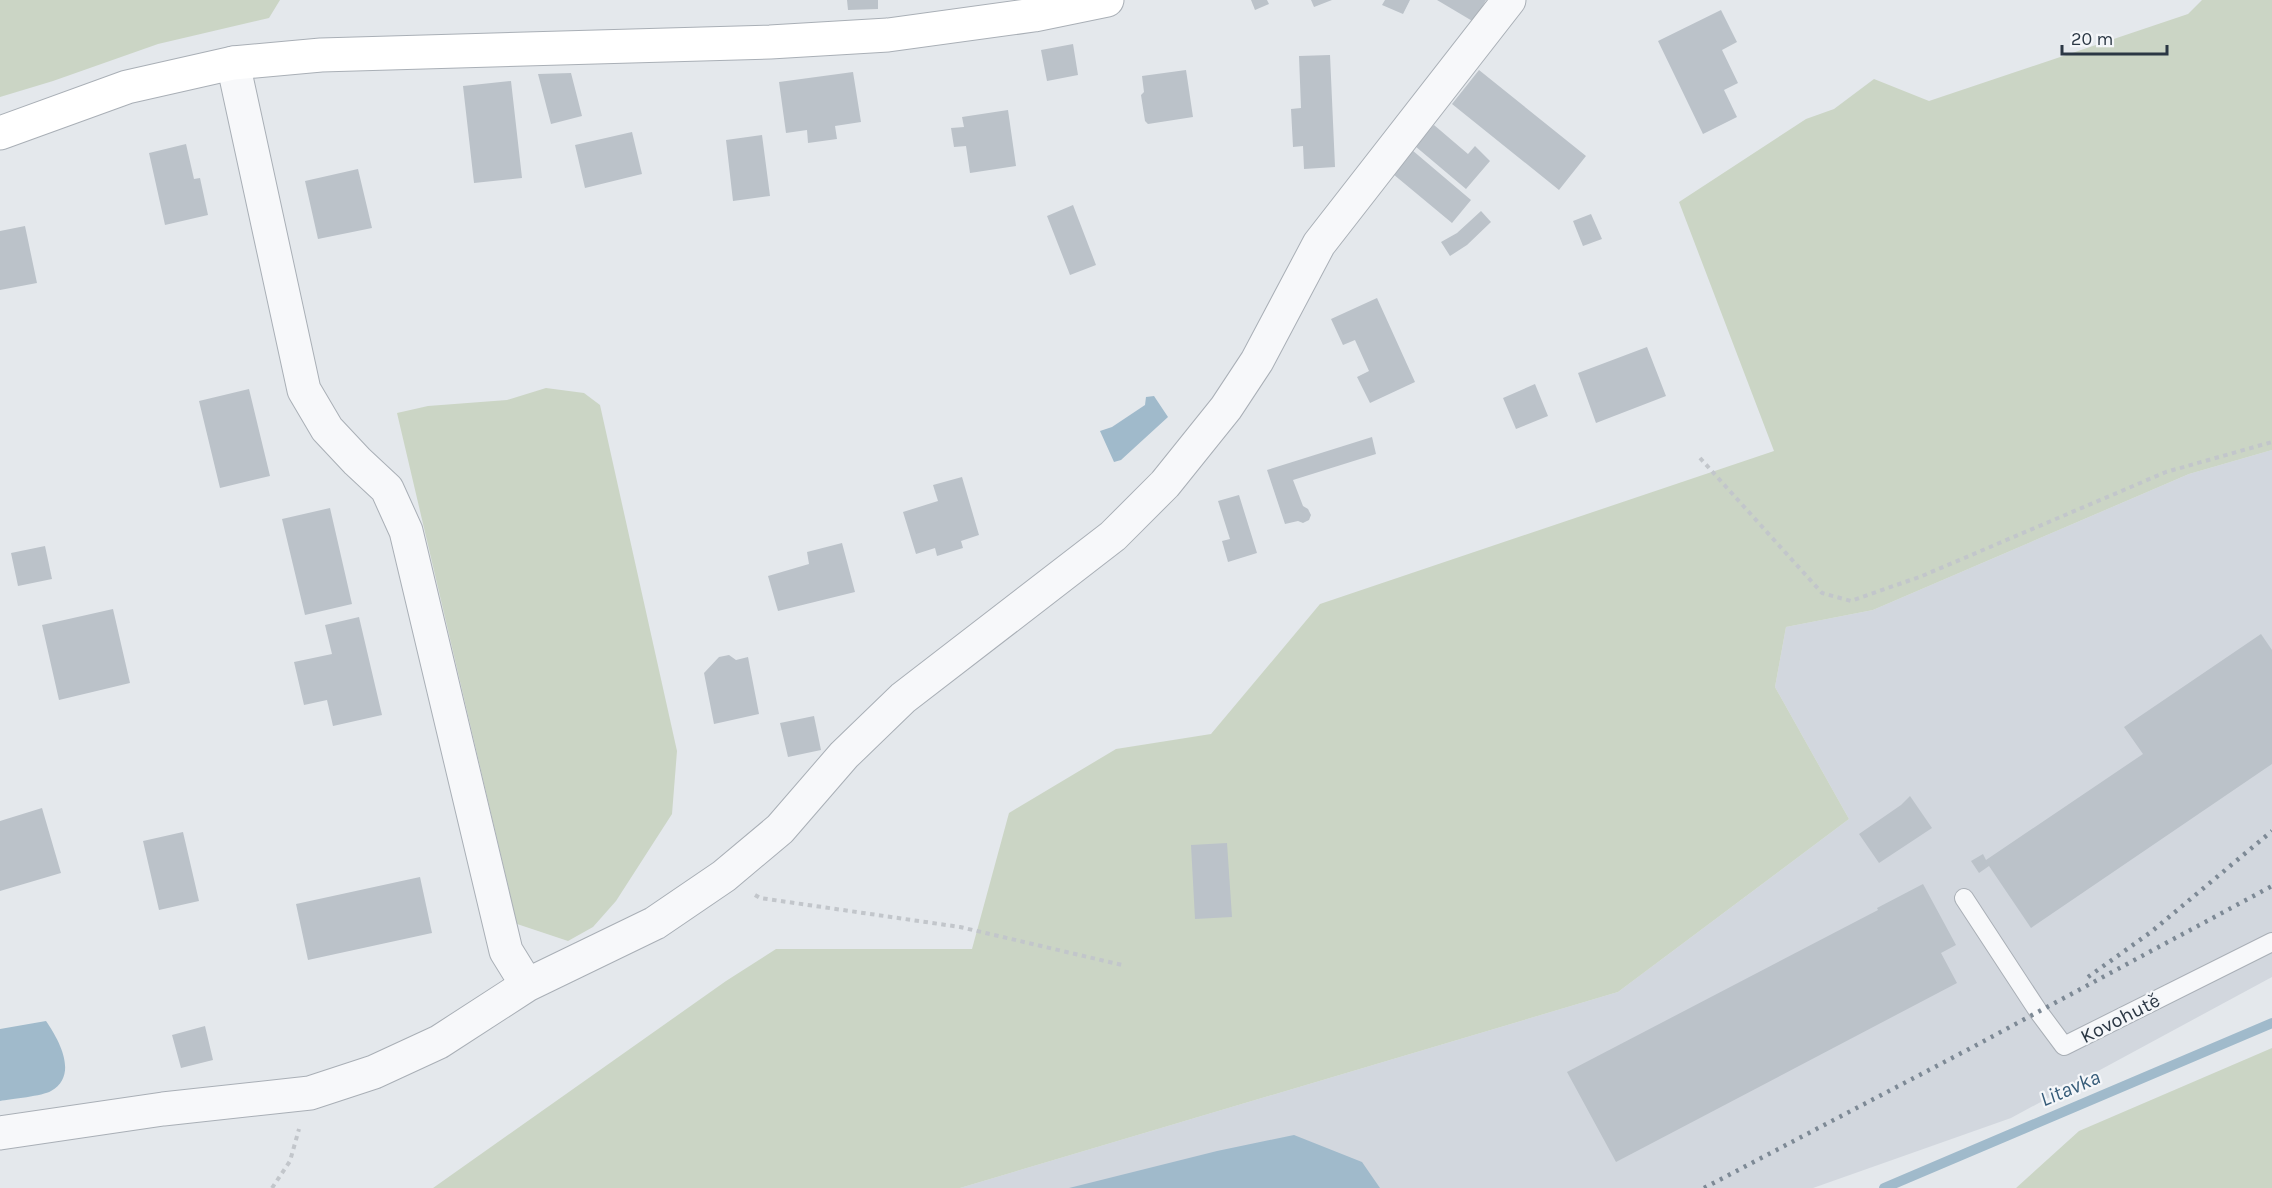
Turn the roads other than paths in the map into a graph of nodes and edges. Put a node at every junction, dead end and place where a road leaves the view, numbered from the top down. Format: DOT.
graph roads {
  1 [pos="1107,0"];
  2 [pos="1509,0"];
  3 [pos="233,63"];
  4 [pos="0,134"];
  5 [pos="1964,898"];
  6 [pos="2272,942"];
  7 [pos="526,985"];
  8 [pos="0,1133"];
  1 -- 3 [label="street"];
  2 -- 7 [label="street"];
  3 -- 4 [label="street"];
  3 -- 7 [label="street"];
  5 -- 6 [label="lane, Kovohutě"];
  7 -- 8 [label="street"];
}
